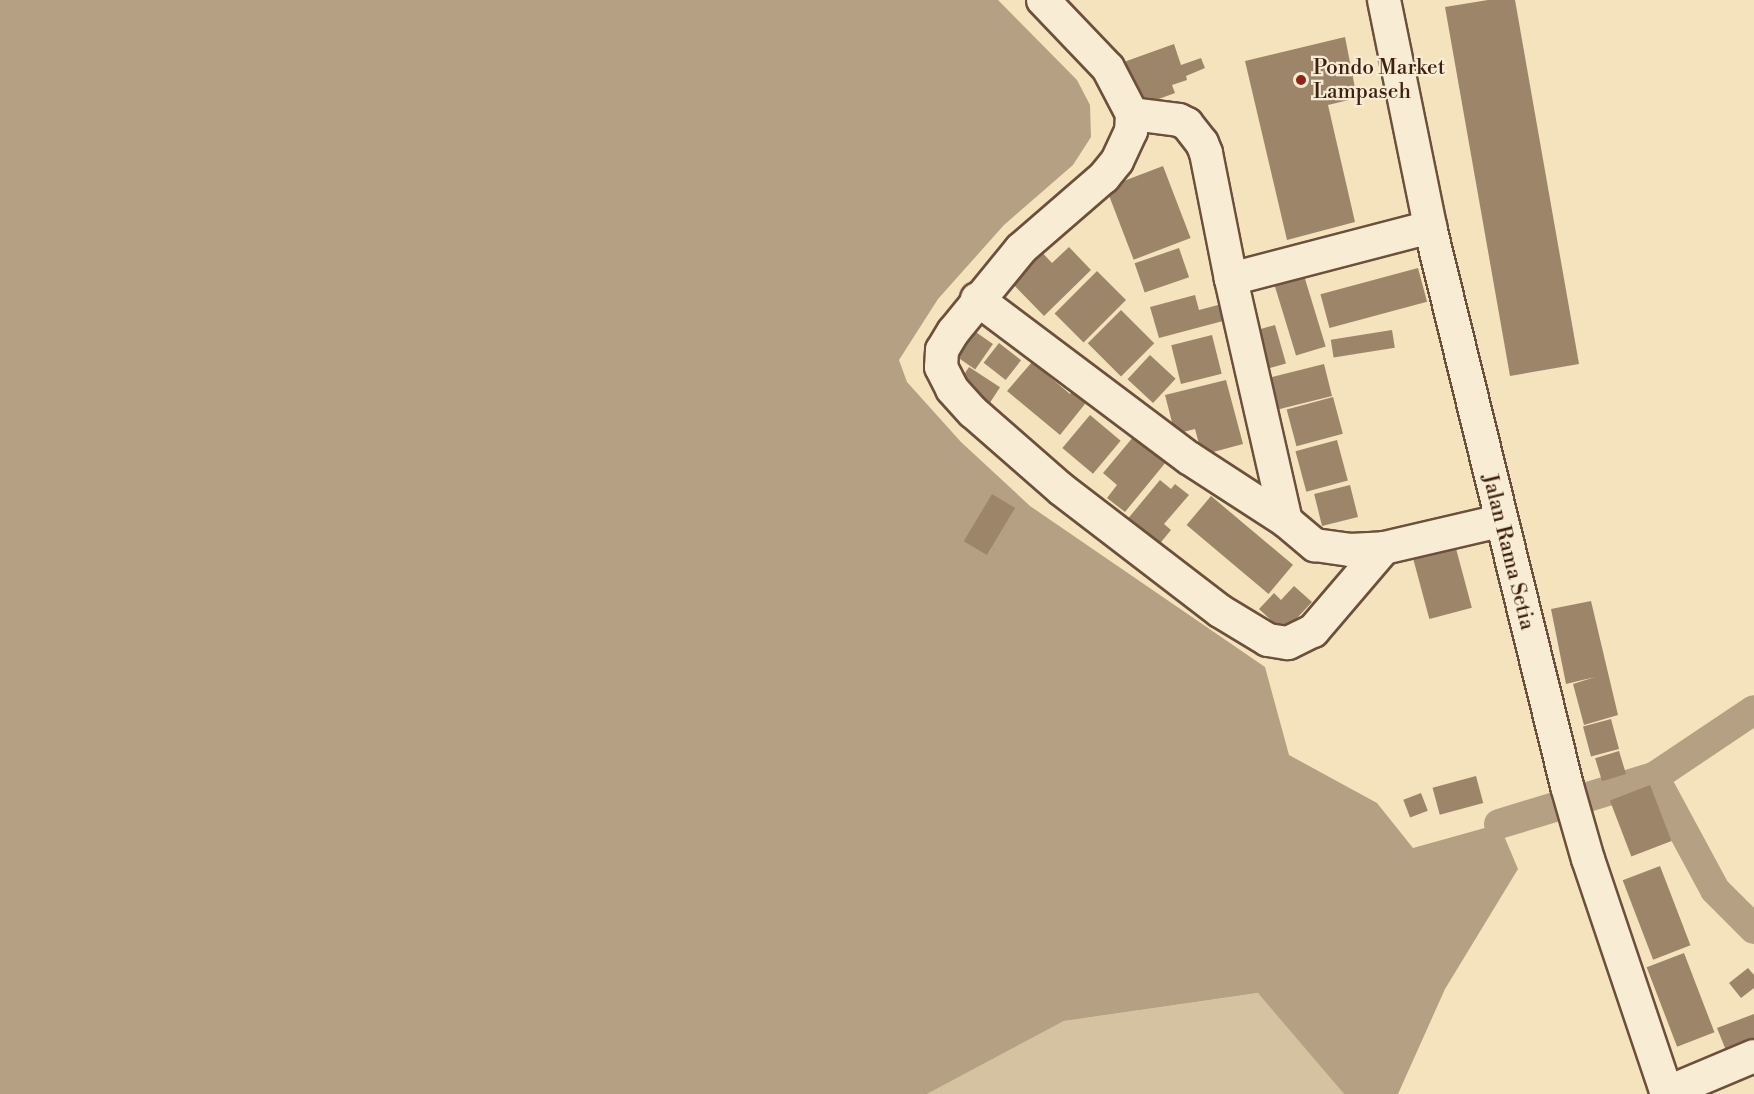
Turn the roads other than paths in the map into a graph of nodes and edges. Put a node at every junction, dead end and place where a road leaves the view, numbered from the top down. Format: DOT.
graph roads {
  1 [pos="1043,0"];
  2 [pos="1384,0"];
  3 [pos="1131,114"];
  4 [pos="1430,227"];
  5 [pos="1231,279"];
  6 [pos="978,299"];
  7 [pos="1286,521"];
  8 [pos="1500,521"];
  9 [pos="1384,548"];
  10 [pos="1754,1056"];
  11 [pos="1666,1093"];
  1 -- 3 [label="street"];
  2 -- 4 [label="street, Jalan Rama Setia"];
  3 -- 5 [label="street"];
  3 -- 6 [label="street"];
  4 -- 5 [label="street"];
  4 -- 8 [label="street, Jalan Rama Setia"];
  5 -- 7 [label="street"];
  6 -- 7 [label="street"];
  6 -- 9 [label="street"];
  7 -- 9 [label="street"];
  8 -- 9 [label="street"];
  8 -- 11 [label="street, Jalan Rama Setia"];
  10 -- 11 [label="street"];
}
